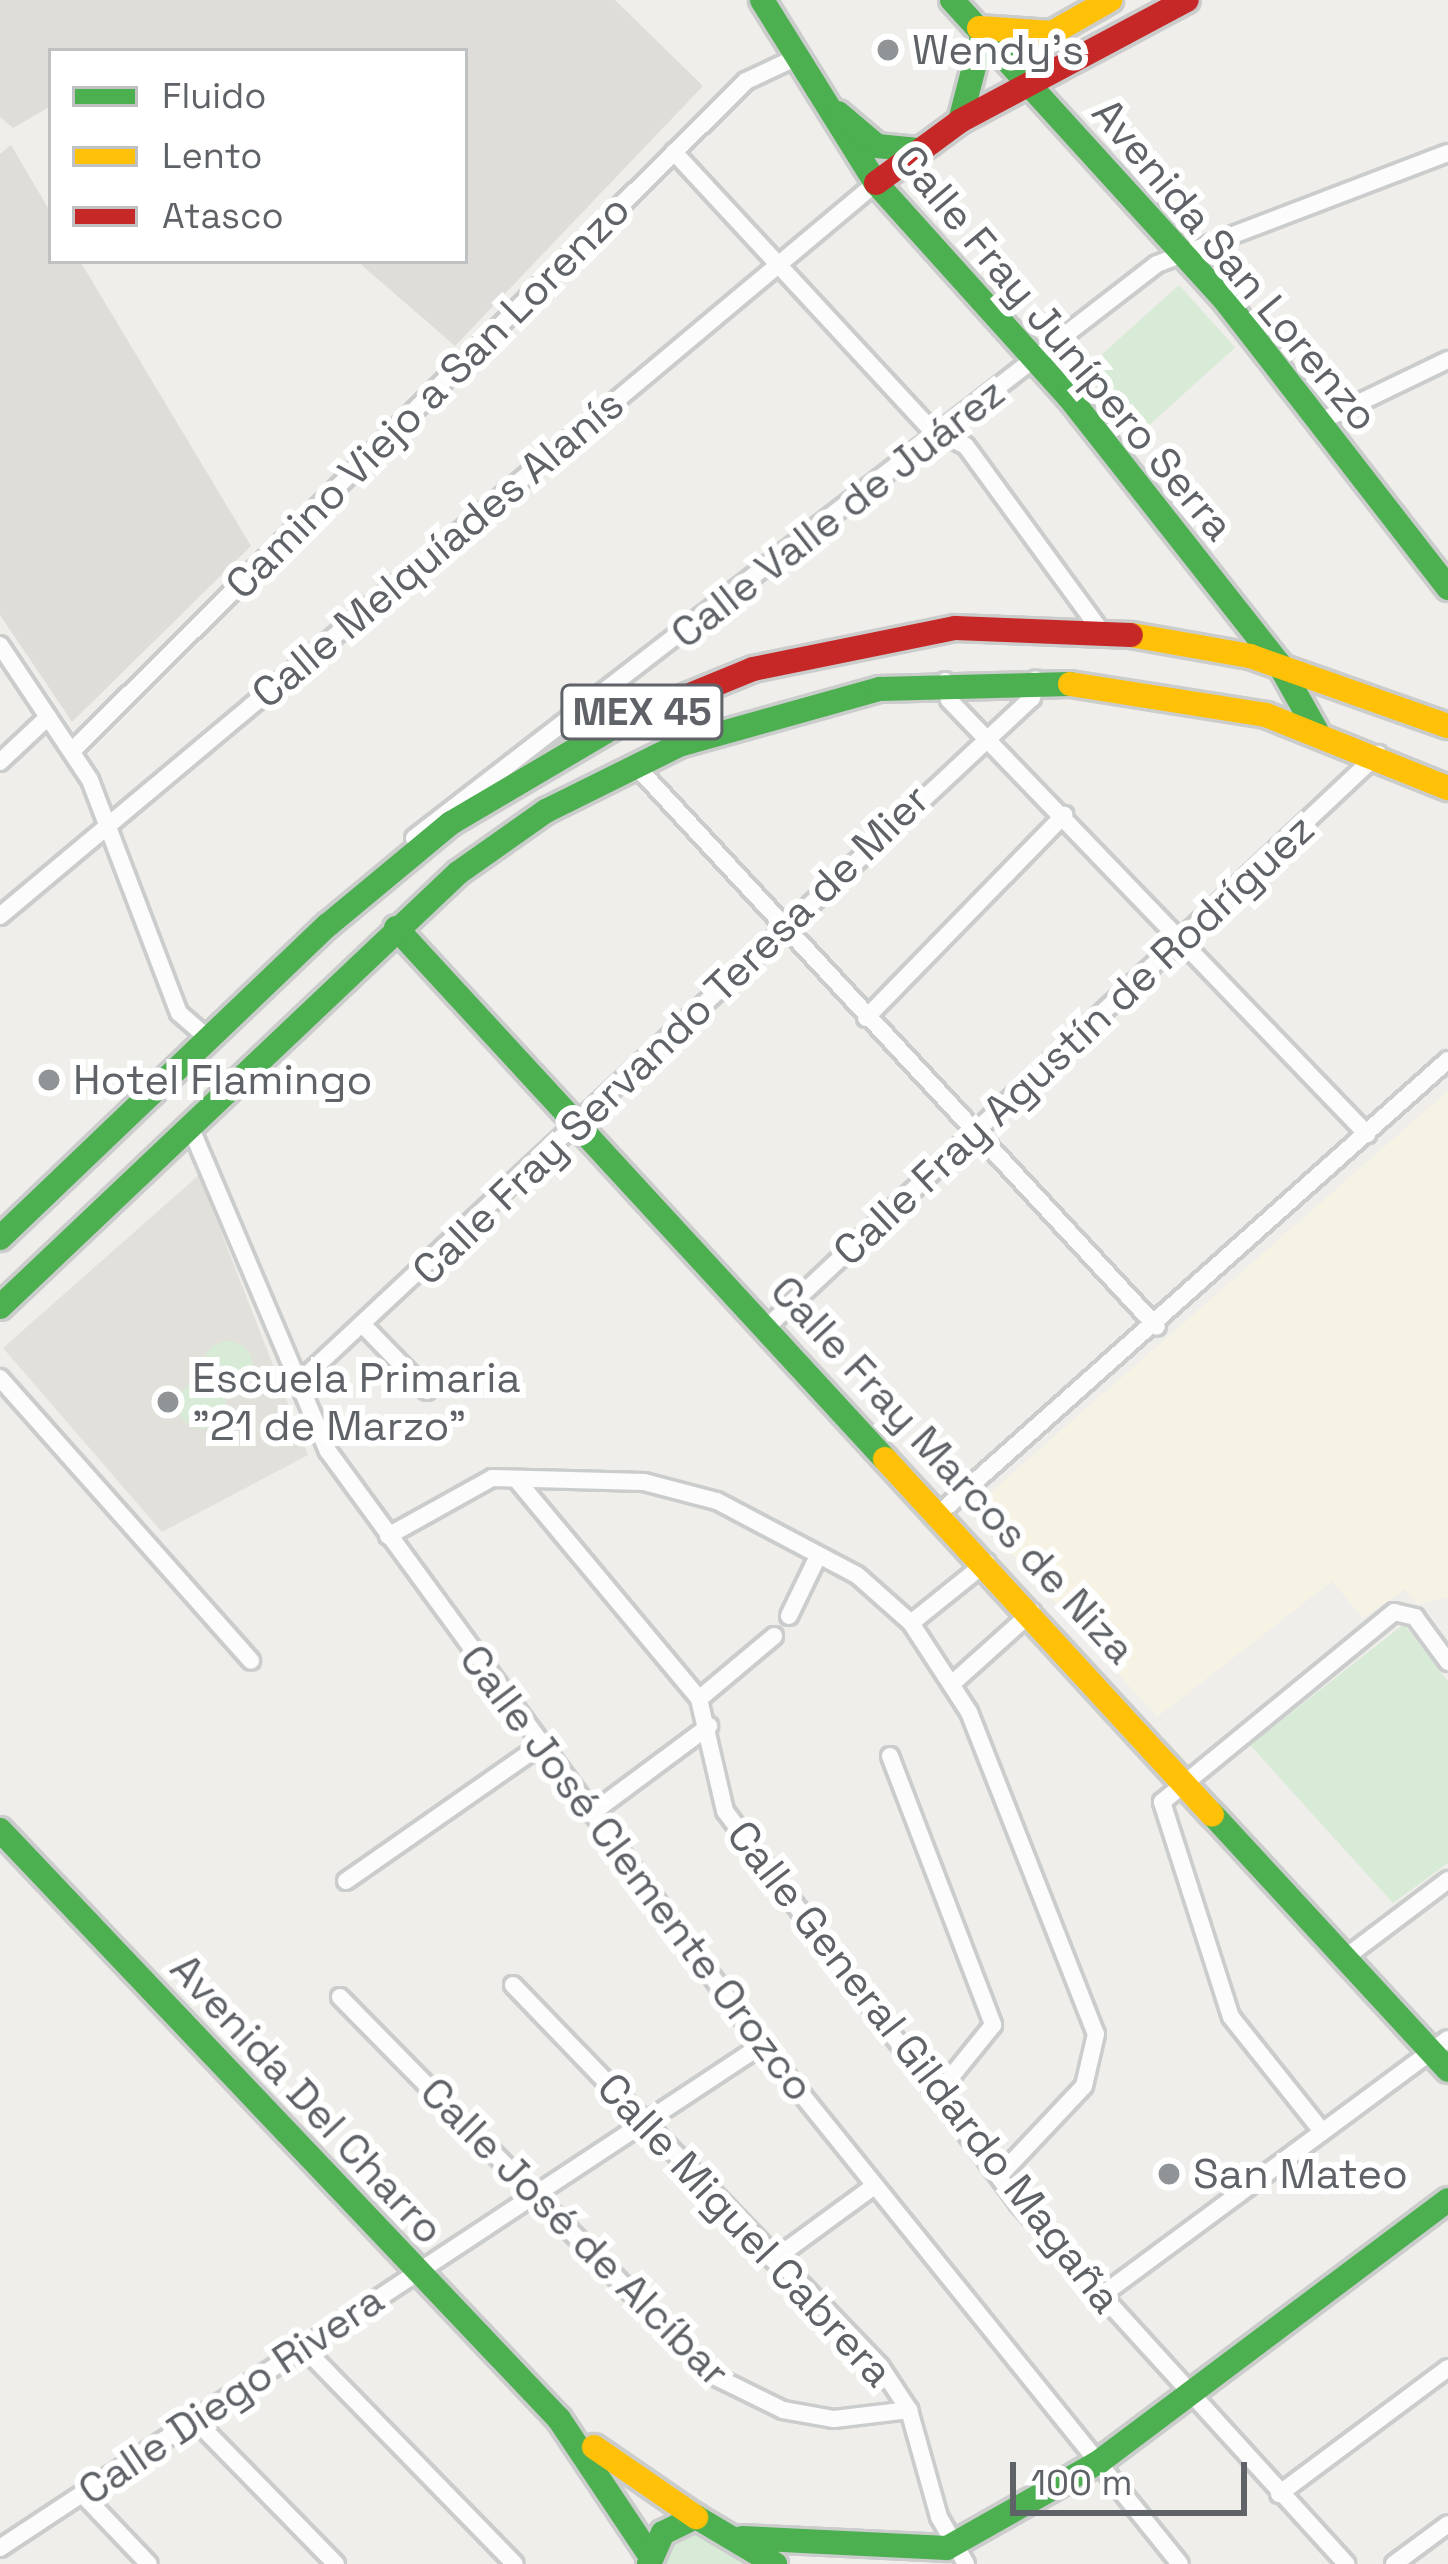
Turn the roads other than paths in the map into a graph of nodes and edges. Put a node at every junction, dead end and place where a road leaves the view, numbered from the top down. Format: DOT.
graph roads {
  1 [pos="762,0"];
  2 [pos="952,0"];
  3 [pos="1110,0"];
  4 [pos="1187,0"];
  5 [pos="1143,9"];
  6 [pos="981,31"];
  7 [pos="793,59"];
  8 [pos="1027,82"];
  9 [pos="806,83"];
  10 [pos="960,121"];
  11 [pos="919,150"];
  12 [pos="674,152"];
  13 [pos="1448,153"];
  14 [pos="876,183"];
  15 [pos="1180,251"];
  16 [pos="781,265"];
  17 [pos="1036,358"];
  18 [pos="1448,360"];
  19 [pos="1321,421"];
  20 [pos="944,436"];
  21 [pos="1448,588"];
  22 [pos="1100,630"];
  23 [pos="0,645"];
  24 [pos="1279,664"];
  25 [pos="1036,679"];
  26 [pos="945,681"];
  27 [pos="48,717"];
  28 [pos="1448,726"];
  29 [pos="1316,730"];
  30 [pos="987,736"];
  31 [pos="72,751"];
  32 [pos="1378,753"];
  33 [pos="0,762"];
  34 [pos="634,764"];
  35 [pos="1448,788"];
  36 [pos="1064,815"];
  37 [pos="112,823"];
  38 [pos="394,868"];
  39 [pos="0,916"];
  40 [pos="328,925"];
  41 [pos="778,926"];
  42 [pos="396,928"];
  43 [pos="1184,938"];
  44 [pos="349,970"];
  45 [pos="866,1018"];
  46 [pos="209,1039"];
  47 [pos="1448,1060"];
  48 [pos="189,1124"];
  49 [pos="575,1125"];
  50 [pos="972,1132"];
  51 [pos="1367,1134"];
  52 [pos="0,1238"];
  53 [pos="0,1307"];
  54 [pos="365,1327"];
  55 [pos="767,1327"];
  56 [pos="1156,1327"];
  57 [pos="0,1378"];
  58 [pos="297,1384"];
  59 [pos="427,1391"];
  60 [pos="516,1479"];
  61 [pos="941,1512"];
  62 [pos="388,1536"];
  63 [pos="818,1556"];
  64 [pos="987,1562"];
  65 [pos="1032,1612"];
  66 [pos="789,1616"];
  67 [pos="910,1623"];
  68 [pos="774,1636"];
  69 [pos="251,1661"];
  70 [pos="1448,1662"];
  71 [pos="954,1682"];
  72 [pos="699,1699"];
  73 [pos="709,1726"];
  74 [pos="541,1745"];
  75 [pos="890,1756"];
  76 [pos="1186,1780"];
  77 [pos="592,1814"];
  78 [pos="0,1830"];
  79 [pos="1448,1880"];
  80 [pos="346,1881"];
  81 [pos="1346,1957"];
  82 [pos="513,1984"];
  83 [pos="340,1996"];
  84 [pos="762,2045"];
  85 [pos="1442,2054"];
  86 [pos="942,2088"];
  87 [pos="648,2126"];
  88 [pos="1321,2130"];
  89 [pos="1001,2174"];
  90 [pos="874,2186"];
  91 [pos="535,2199"];
  92 [pos="1448,2200"];
  93 [pos="772,2260"];
  94 [pos="416,2272"];
  95 [pos="1098,2298"];
  96 [pos="303,2347"];
  97 [pos="1448,2368"];
  98 [pos="1191,2395"];
  99 [pos="909,2410"];
  100 [pos="194,2419"];
  101 [pos="559,2419"];
  102 [pos="1099,2462"];
  103 [pos="1279,2494"];
  104 [pos="83,2495"];
  105 [pos="696,2517"];
  106 [pos="1448,2524"];
  107 [pos="742,2538"];
  108 [pos="0,2548"];
  109 [pos="951,2555"];
  110 [pos="863,2556"];
  111 [pos="649,2559"];
  112 [pos="149,2564"];
  113 [pos="336,2564"];
  114 [pos="515,2564"];
  115 [pos="776,2564"];
  116 [pos="1180,2564"];
  117 [pos="1346,2564"];
  118 [pos="1394,2564"];
  1 -- 7 [label="main road, Calle Fray Junípero Serra"];
  2 -- 6 [label="main road, Avenida San Lorenzo"];
  3 -- 6 [label="main road"];
  4 -- 5 [label="main road"];
  5 -- 8 [label="main road"];
  6 -- 8 [label="main road, Avenida San Lorenzo"];
  6 -- 10 [label="main road"];
  7 -- 9 [label="main road, Calle Fray Junípero Serra"];
  7 -- 12 [label="street, Camino Viejo a San Lorenzo"];
  8 -- 10 [label="main road"];
  8 -- 15 [label="main road, Avenida San Lorenzo"];
  9 -- 11 [label="main road"];
  9 -- 14 [label="main road, Calle Fray Junípero Serra"];
  10 -- 11 [label="main road"];
  11 -- 14 [label="main road"];
  12 -- 16 [label="street"];
  12 -- 31 [label="street, Camino Viejo a San Lorenzo"];
  13 -- 15 [label="street, Calle Valle de Juárez"];
  14 -- 16 [label="street, Calle Melquíades Alanís"];
  14 -- 17 [label="main road, Calle Fray Junípero Serra"];
  15 -- 17 [label="street, Calle Valle de Juárez"];
  15 -- 19 [label="main road, Avenida San Lorenzo"];
  16 -- 20 [label="street"];
  16 -- 37 [label="street, Calle Melquíades Alanís"];
  17 -- 20 [label="street, Calle Valle de Juárez"];
  17 -- 24 [label="main road, Calle Fray Junípero Serra"];
  18 -- 19 [label="street"];
  19 -- 21 [label="main road, Avenida San Lorenzo"];
  20 -- 22 [label="street"];
  20 -- 38 [label="street, Calle Valle de Juárez"];
  22 -- 24 [label="main road, MEX 45"];
  22 -- 38 [label="main road, MEX 45"];
  23 -- 27 [label="street"];
  24 -- 28 [label="main road, MEX 45"];
  24 -- 29 [label="main road, Calle Fray Junípero Serra"];
  25 -- 26 [label="main road, MEX 45"];
  25 -- 29 [label="main road, MEX 45"];
  25 -- 30 [label="street, Calle Fray Servando Teresa de Mier"];
  26 -- 30 [label="street"];
  26 -- 34 [label="main road, MEX 45"];
  27 -- 31 [label="street"];
  27 -- 33 [label="street"];
  29 -- 32 [label="main road, MEX 45"];
  30 -- 36 [label="street"];
  30 -- 41 [label="street, Calle Fray Servando Teresa de Mier"];
  31 -- 37 [label="street"];
  32 -- 35 [label="main road, MEX 45"];
  32 -- 43 [label="street, Calle Fray Agustín de Rodríguez"];
  34 -- 41 [label="street"];
  34 -- 42 [label="main road, MEX 45"];
  36 -- 43 [label="street"];
  36 -- 45 [label="street"];
  37 -- 39 [label="street, Calle Melquíades Alanís"];
  37 -- 46 [label="street"];
  38 -- 40 [label="main road, MEX 45"];
  38 -- 42 [label="main road"];
  40 -- 44 [label="main road"];
  40 -- 46 [label="main road, MEX 45"];
  41 -- 45 [label="street"];
  41 -- 49 [label="street, Calle Fray Servando Teresa de Mier"];
  42 -- 44 [label="main road, MEX 45"];
  42 -- 49 [label="main road, Calle Fray Marcos de Niza"];
  43 -- 50 [label="street, Calle Fray Agustín de Rodríguez"];
  43 -- 51 [label="street"];
  44 -- 48 [label="main road, MEX 45"];
  45 -- 50 [label="street"];
  46 -- 52 [label="main road, MEX 45"];
  47 -- 51 [label="street"];
  48 -- 53 [label="main road, MEX 45"];
  48 -- 58 [label="street, Calle José Clemente Orozco"];
  49 -- 54 [label="street, Calle Fray Servando Teresa de Mier"];
  49 -- 55 [label="main road, Calle Fray Marcos de Niza"];
  50 -- 55 [label="street, Calle Fray Agustín de Rodríguez"];
  50 -- 56 [label="street"];
  51 -- 56 [label="street"];
  54 -- 58 [label="street, Calle Fray Servando Teresa de Mier"];
  54 -- 59 [label="street"];
  55 -- 61 [label="main road, Calle Fray Marcos de Niza"];
  56 -- 61 [label="street"];
  57 -- 69 [label="street"];
  58 -- 62 [label="street, Calle José Clemente Orozco"];
  60 -- 62 [label="street"];
  60 -- 63 [label="street"];
  60 -- 72 [label="street, Calle General Gildardo Magaña"];
  61 -- 64 [label="main road, Calle Fray Marcos de Niza"];
  62 -- 74 [label="street, Calle José Clemente Orozco"];
  63 -- 66 [label="street"];
  63 -- 67 [label="street"];
  64 -- 65 [label="main road, Calle Fray Marcos de Niza"];
  64 -- 67 [label="street"];
  65 -- 71 [label="street"];
  65 -- 76 [label="main road, Calle Fray Marcos de Niza"];
  67 -- 71 [label="street"];
  68 -- 72 [label="street"];
  70 -- 76 [label="street"];
  71 -- 89 [label="street"];
  72 -- 73 [label="street, Calle General Gildardo Magaña"];
  73 -- 77 [label="street"];
  73 -- 86 [label="street, Calle General Gildardo Magaña"];
  74 -- 77 [label="street, Calle José Clemente Orozco"];
  74 -- 80 [label="street"];
  75 -- 86 [label="street"];
  76 -- 81 [label="main road, Calle Fray Marcos de Niza"];
  76 -- 88 [label="street"];
  77 -- 84 [label="street, Calle José Clemente Orozco"];
  78 -- 94 [label="main road, Avenida Del Charro"];
  79 -- 81 [label="street"];
  81 -- 85 [label="main road, Calle Fray Marcos de Niza"];
  82 -- 87 [label="street, Calle Miguel Cabrera"];
  83 -- 91 [label="street, Calle José de Alcíbar"];
  84 -- 87 [label="street, Calle Diego Rivera"];
  84 -- 90 [label="street, Calle José Clemente Orozco"];
  85 -- 88 [label="street"];
  86 -- 89 [label="street, Calle General Gildardo Magaña"];
  87 -- 91 [label="street, Calle Diego Rivera"];
  87 -- 93 [label="street, Calle Miguel Cabrera"];
  88 -- 95 [label="street"];
  89 -- 95 [label="street, Calle General Gildardo Magaña"];
  90 -- 93 [label="street"];
  90 -- 102 [label="street, Calle José Clemente Orozco"];
  91 -- 94 [label="street, Calle Diego Rivera"];
  91 -- 99 [label="street, Calle José de Alcíbar"];
  92 -- 98 [label="main road"];
  93 -- 99 [label="street, Calle Miguel Cabrera"];
  94 -- 96 [label="street, Calle Diego Rivera"];
  94 -- 101 [label="main road, Avenida Del Charro"];
  95 -- 98 [label="street, Calle General Gildardo Magaña"];
  96 -- 100 [label="street, Calle Diego Rivera"];
  96 -- 114 [label="street"];
  97 -- 103 [label="street"];
  98 -- 102 [label="main road"];
  98 -- 103 [label="street, Calle General Gildardo Magaña"];
  99 -- 109 [label="street, Calle Miguel Cabrera"];
  100 -- 104 [label="street, Calle Diego Rivera"];
  100 -- 113 [label="street"];
  101 -- 105 [label="main road, Avenida Del Charro"];
  101 -- 111 [label="main road, Avenida Del Charro"];
  102 -- 109 [label="main road"];
  102 -- 116 [label="street, Calle José Clemente Orozco"];
  103 -- 117 [label="street, Calle General Gildardo Magaña"];
  104 -- 108 [label="street, Calle Diego Rivera"];
  104 -- 112 [label="street"];
  105 -- 107 [label="main road, Avenida Del Charro"];
  105 -- 111 [label="main road"];
  106 -- 118 [label="street"];
  107 -- 110 [label="main road"];
  107 -- 115 [label="main road"];
  109 -- 110 [label="main road"];
}
